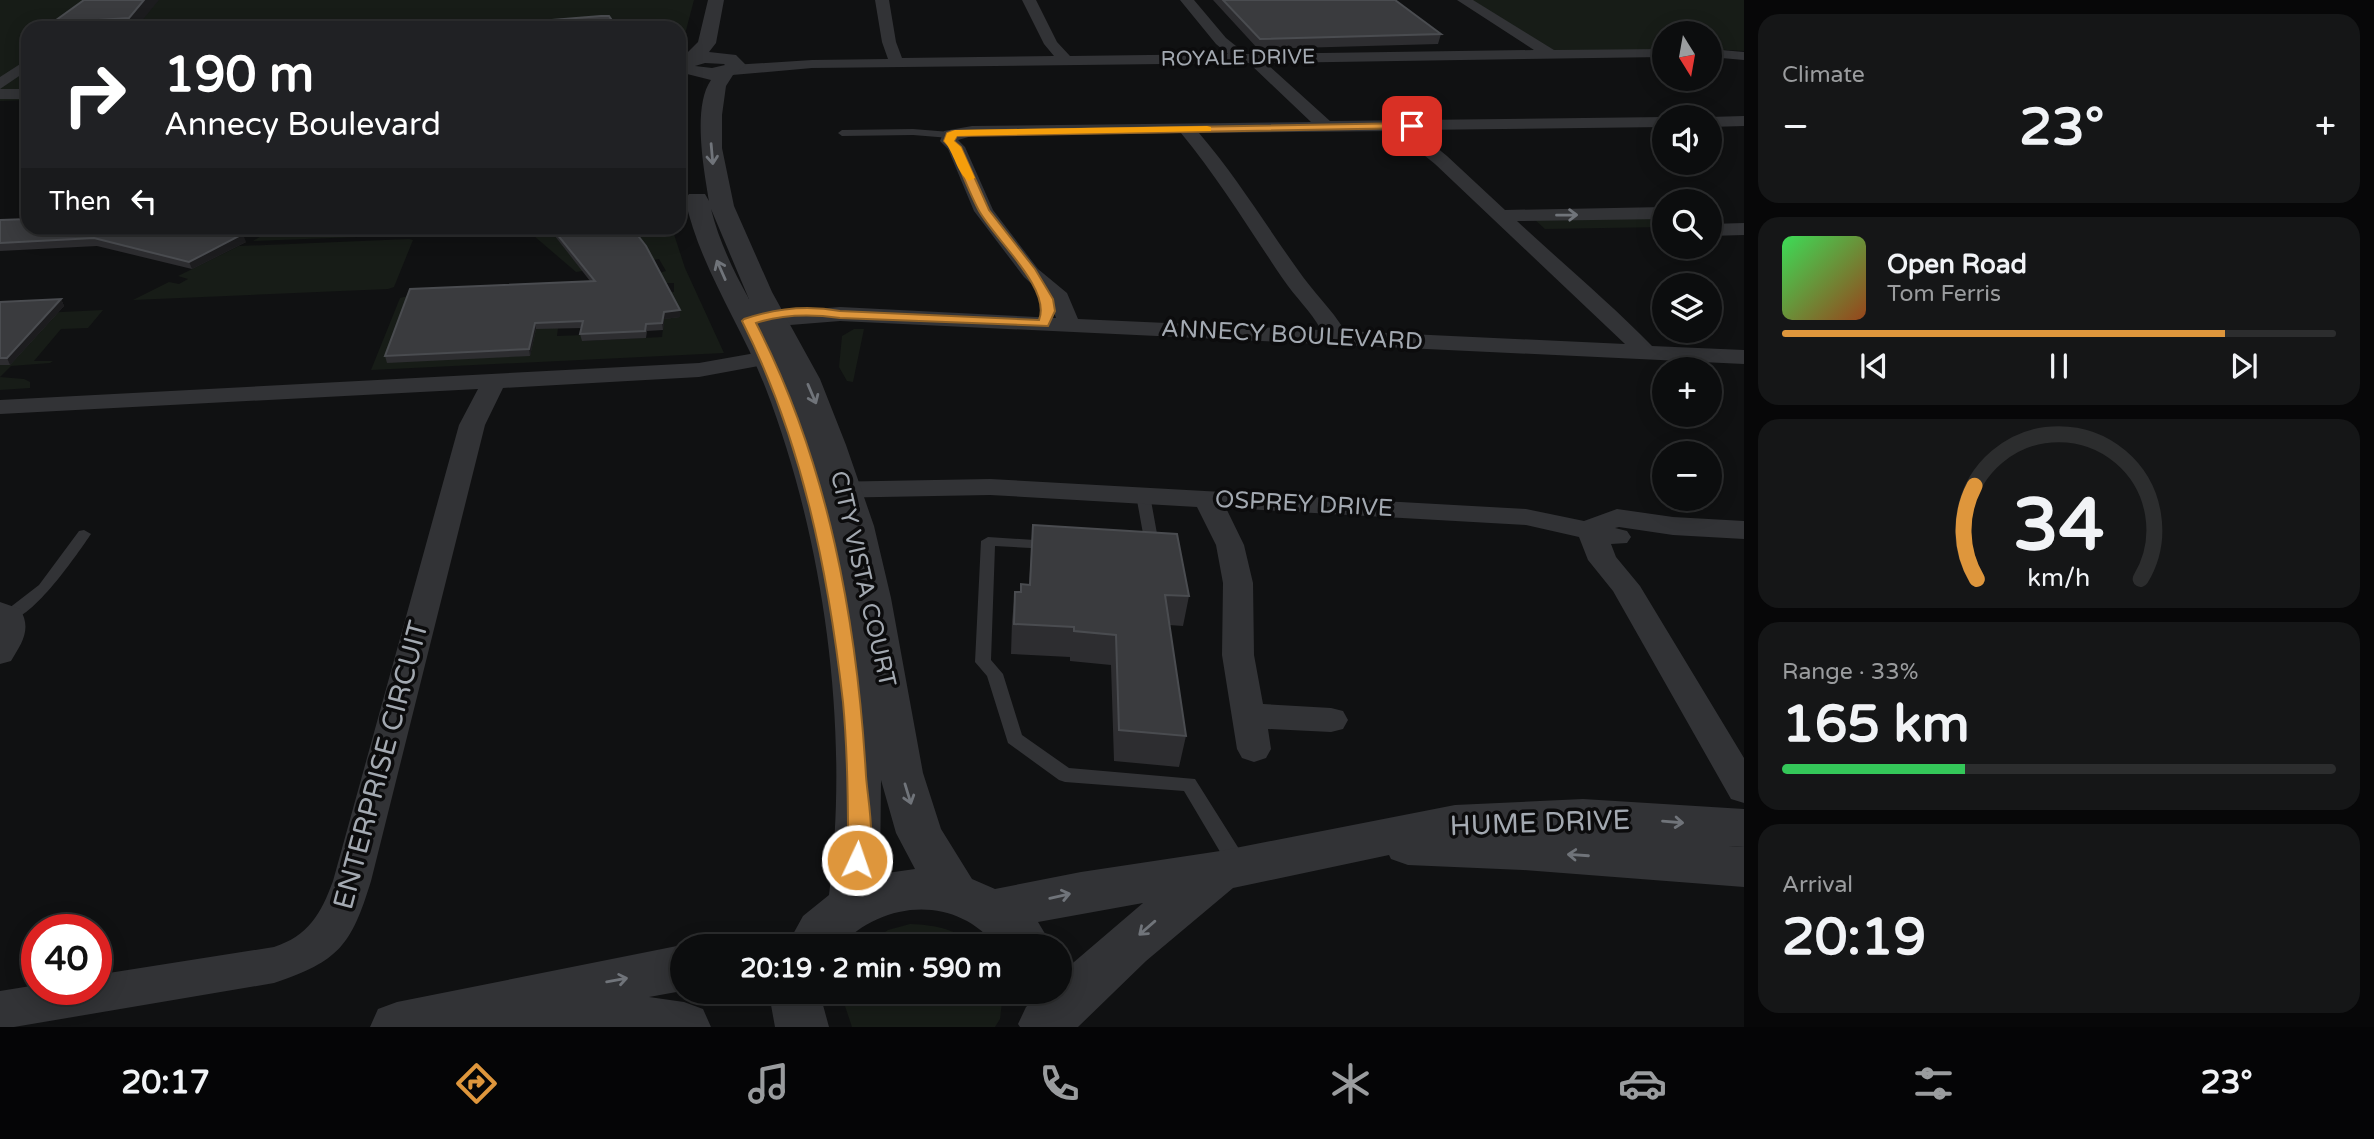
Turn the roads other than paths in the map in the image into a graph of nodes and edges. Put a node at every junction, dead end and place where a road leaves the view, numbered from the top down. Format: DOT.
graph roads {
  1 [pos="716,0"];
  2 [pos="730,0"];
  3 [pos="882,0"];
  4 [pos="1029,0"];
  5 [pos="1187,0"];
  6 [pos="1466,1"];
  7 [pos="1652,52"];
  8 [pos="1722,53"];
  9 [pos="1545,54"];
  10 [pos="1741,54"];
  11 [pos="1247,58"];
  12 [pos="1059,61"];
  13 [pos="892,64"];
  14 [pos="730,65"];
  15 [pos="686,66"];
  16 [pos="686,66"];
  17 [pos="21,68"];
  18 [pos="686,68"];
  19 [pos="0,84"];
  20 [pos="0,94"];
  21 [pos="21,94"];
  22 [pos="1744,121"];
  23 [pos="1652,122"];
  24 [pos="1722,122"];
  25 [pos="1405,126"];
  26 [pos="1320,127"];
  27 [pos="1193,130"];
  28 [pos="842,133"];
  29 [pos="956,140"];
  30 [pos="1722,212"];
  31 [pos="1744,212"];
  32 [pos="1652,213"];
  33 [pos="1498,216"];
  34 [pos="1744,229"];
  35 [pos="1722,230"];
  36 [pos="1652,231"];
  37 [pos="1517,234"];
  38 [pos="1031,272"];
  39 [pos="765,319"];
  40 [pos="1044,324"];
  41 [pos="1068,325"];
  42 [pos="1327,337"];
  43 [pos="1635,352"];
  44 [pos="1744,357"];
  45 [pos="769,362"];
  46 [pos="484,381"];
  47 [pos="0,407"];
  48 [pos="834,487"];
  49 [pos="1143,495"];
  50 [pos="1207,499"];
  51 [pos="1237,501"];
  52 [pos="1744,530"];
  53 [pos="84,534"];
  54 [pos="1604,534"];
  55 [pos="1230,545"];
  56 [pos="1070,546"];
  57 [pos="1139,550"];
  58 [pos="5,614"];
  59 [pos="0,653"];
  60 [pos="1248,715"];
  61 [pos="1331,720"];
  62 [pos="1254,749"];
  63 [pos="1744,789"];
  64 [pos="1744,828"];
  65 [pos="1338,848"];
  66 [pos="1744,867"];
  67 [pos="1230,869"];
  68 [pos="974,902"];
  69 [pos="853,905"];
  70 [pos="816,934"];
  71 [pos="1020,934"];
  72 [pos="670,970"];
  73 [pos="797,1004"];
  74 [pos="0,1010"];
  75 [pos="1045,1014"];
  76 [pos="414,1024"];
  77 [pos="684,1027"];
  78 [pos="802,1027"];
  1 -- 15 [label="street"];
  2 -- 14 [label="street, CITY VISTA COURT"];
  3 -- 13 [label="street"];
  4 -- 12 [label="street"];
  5 -- 11 [label="street"];
  6 -- 9 [label="street"];
  7 -- 9 [label="street, ROYALE DRIVE"];
  8 -- 10 [label="street"];
  9 -- 11 [label="street, ROYALE DRIVE"];
  11 -- 12 [label="street, ROYALE DRIVE"];
  11 -- 26 [label="street"];
  12 -- 13 [label="street, ROYALE DRIVE"];
  13 -- 14 [label="street, ROYALE DRIVE"];
  14 -- 16 [label="street"];
  14 -- 39 [label="street, CITY VISTA COURT, one-way"];
  17 -- 19 [label="street"];
  39 -- 18 [label="street, CITY VISTA COURT, one-way"];
  20 -- 21 [label="street"];
  22 -- 24 [label="street"];
  23 -- 25 [label="street"];
  25 -- 26 [label="street"];
  25 -- 33 [label="street"];
  26 -- 27 [label="street"];
  27 -- 29 [label="street"];
  27 -- 42 [label="street"];
  28 -- 29 [label="lane"];
  29 -- 38 [label="street"];
  30 -- 31 [label="street"];
  33 -- 32 [label="street, one-way"];
  33 -- 37 [label="street"];
  34 -- 35 [label="street"];
  36 -- 37 [label="street"];
  37 -- 43 [label="street"];
  38 -- 40 [label="street"];
  38 -- 41 [label="street"];
  39 -- 40 [label="street, ANNECY BOULEVARD"];
  39 -- 45 [label="street, CITY VISTA COURT"];
  39 -- 48 [label="street, CITY VISTA COURT, one-way"];
  40 -- 41 [label="street, ANNECY BOULEVARD"];
  41 -- 42 [label="street, ANNECY BOULEVARD"];
  42 -- 43 [label="street, ANNECY BOULEVARD"];
  43 -- 44 [label="street, ANNECY BOULEVARD"];
  45 -- 46 [label="street"];
  45 -- 48 [label="street, CITY VISTA COURT"];
  46 -- 47 [label="street"];
  46 -- 74 [label="street, ENTERPRISE CIRCUIT"];
  48 -- 49 [label="street, OSPREY DRIVE"];
  48 -- 68 [label="street, CITY VISTA COURT, one-way"];
  48 -- 69 [label="street, CITY VISTA COURT"];
  49 -- 50 [label="street, OSPREY DRIVE"];
  49 -- 57 [label="lane"];
  50 -- 51 [label="street, OSPREY DRIVE"];
  50 -- 55 [label="street"];
  51 -- 54 [label="street, OSPREY DRIVE"];
  51 -- 55 [label="street"];
  52 -- 54 [label="street"];
  53 -- 58 [label="lane"];
  54 -- 63 [label="street"];
  55 -- 60 [label="street"];
  56 -- 67 [label="lane"];
  58 -- 59 [label="street"];
  60 -- 61 [label="street"];
  60 -- 62 [label="street"];
  65 -- 64 [label="street, HUME DRIVE, one-way"];
  66 -- 65 [label="street, HUME DRIVE, one-way"];
  65 -- 67 [label="street, HUME DRIVE"];
  68 -- 67 [label="street, HUME DRIVE, one-way"];
  67 -- 75 [label="street, HUME DRIVE, one-way"];
  68 -- 69 [label="street"];
  68 -- 71 [label="street"];
  69 -- 70 [label="street"];
  76 -- 72 [label="street, one-way"];
  73 -- 78 [label="street"];
  76 -- 77 [label="street"];
}
